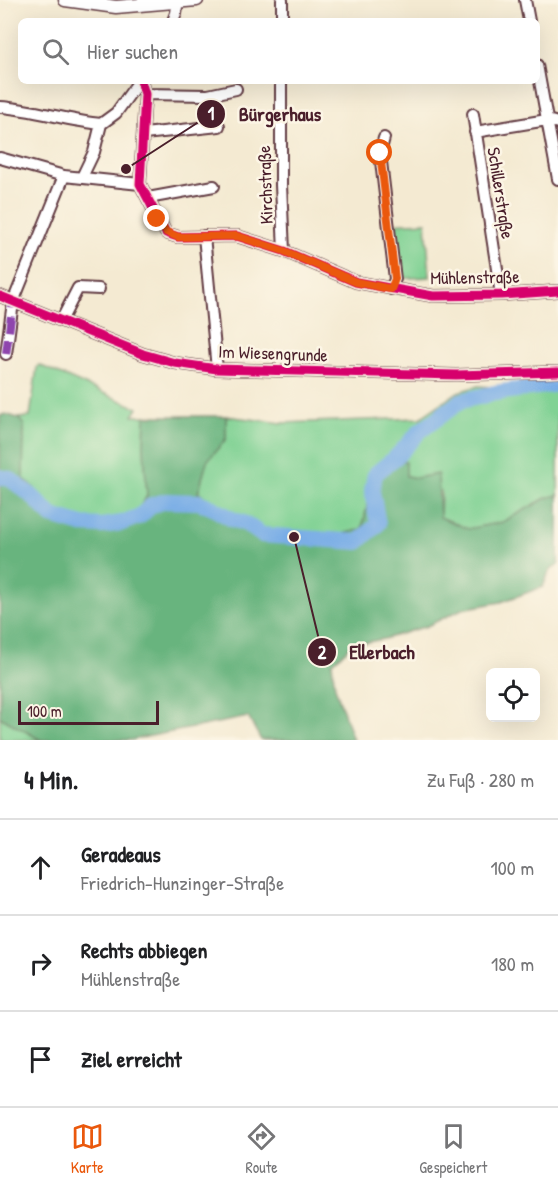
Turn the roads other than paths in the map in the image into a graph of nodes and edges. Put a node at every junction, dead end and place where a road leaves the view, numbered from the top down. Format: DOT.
graph roads {
  1 [pos="65,0"];
  2 [pos="197,0"];
  3 [pos="282,0"];
  4 [pos="525,0"];
  5 [pos="178,1"];
  6 [pos="174,18"];
  7 [pos="282,18"];
  8 [pos="528,18"];
  9 [pos="540,75"];
  10 [pos="138,84"];
  11 [pos="141,84"];
  12 [pos="281,84"];
  13 [pos="236,89"];
  14 [pos="146,94"];
  15 [pos="0,107"];
  16 [pos="473,114"];
  17 [pos="553,121"];
  18 [pos="100,124"];
  19 [pos="219,126"];
  20 [pos="475,132"];
  21 [pos="144,134"];
  22 [pos="384,138"];
  23 [pos="0,158"];
  24 [pos="64,176"];
  25 [pos="82,177"];
  26 [pos="558,179"];
  27 [pos="140,184"];
  28 [pos="214,186"];
  29 [pos="148,198"];
  30 [pos="204,236"];
  31 [pos="284,251"];
  32 [pos="99,289"];
  33 [pos="391,289"];
  34 [pos="558,291"];
  35 [pos="501,295"];
  36 [pos="0,296"];
  37 [pos="13,302"];
  38 [pos="61,321"];
  39 [pos="6,354"];
  40 [pos="217,369"];
  41 [pos="558,372"];
  1 -- 5 [label="street"];
  2 -- 5 [label="street"];
  3 -- 7 [label="street"];
  4 -- 8 [label="street"];
  5 -- 6 [label="street"];
  9 -- 17 [label="street"];
  10 -- 18 [label="street"];
  11 -- 14 [label="street"];
  12 -- 31 [label="street, Kirchstraße"];
  13 -- 14 [label="street"];
  14 -- 21 [label="street"];
  15 -- 18 [label="street"];
  16 -- 20 [label="street, Schillerstraße"];
  17 -- 20 [label="street, Schillerstraße"];
  17 -- 26 [label="street"];
  18 -- 25 [label="street"];
  19 -- 21 [label="street"];
  20 -- 35 [label="street, Schillerstraße"];
  21 -- 27 [label="street"];
  22 -- 33 [label="street"];
  23 -- 24 [label="street"];
  24 -- 25 [label="street"];
  24 -- 37 [label="street"];
  25 -- 27 [label="street"];
  27 -- 29 [label="street, Mühlenstraße"];
  28 -- 29 [label="street"];
  29 -- 30 [label="street, Mühlenstraße"];
  30 -- 31 [label="street, Mühlenstraße"];
  30 -- 40 [label="street"];
  31 -- 33 [label="street, Mühlenstraße"];
  32 -- 38 [label="street"];
  33 -- 35 [label="street, Mühlenstraße"];
  34 -- 35 [label="street, Mühlenstraße"];
  36 -- 37 [label="street, Im Wiesengrunde"];
  37 -- 38 [label="street, Im Wiesengrunde"];
  37 -- 39 [label="street"];
  38 -- 40 [label="street, Im Wiesengrunde"];
  40 -- 41 [label="street, Im Wiesengrunde"];
}
